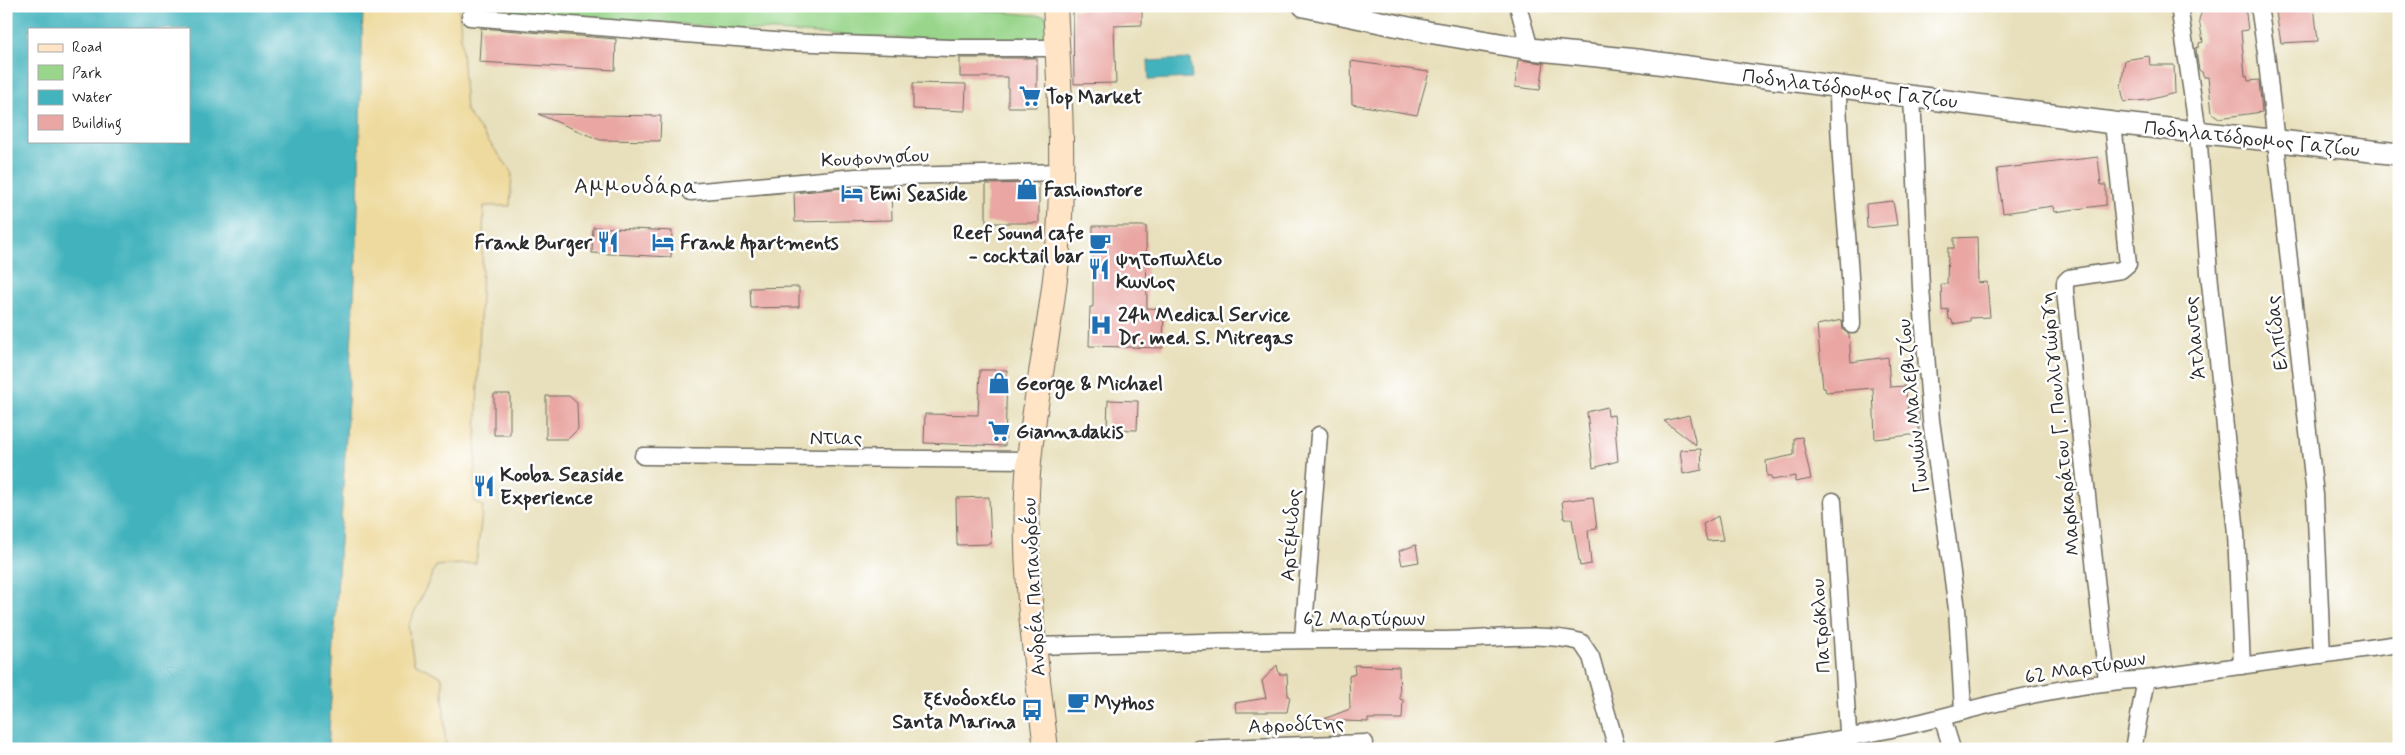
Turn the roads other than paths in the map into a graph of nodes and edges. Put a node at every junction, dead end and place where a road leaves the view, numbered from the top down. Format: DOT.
graph roads {
  1 [pos="1055,6"];
  2 [pos="1304,6"];
  3 [pos="1518,6"];
  4 [pos="2179,6"];
  5 [pos="2259,6"];
  6 [pos="470,17"];
  7 [pos="1058,48"];
  8 [pos="1530,49"];
  9 [pos="1838,88"];
  10 [pos="1912,96"];
  11 [pos="2114,123"];
  12 [pos="2198,133"];
  13 [pos="2275,142"];
  14 [pos="2399,154"];
  15 [pos="1062,172"];
  16 [pos="691,192"];
  17 [pos="1852,325"];
  18 [pos="1319,435"];
  19 [pos="643,456"];
  20 [pos="1029,460"];
  21 [pos="1832,501"];
  22 [pos="1304,639"];
  23 [pos="2399,644"];
  24 [pos="1033,646"];
  25 [pos="2322,656"];
  26 [pos="2242,666"];
  27 [pos="2146,679"];
  28 [pos="2107,681"];
  29 [pos="1963,710"];
  30 [pos="1942,717"];
  31 [pos="1849,743"];
  32 [pos="1365,744"];
  33 [pos="1046,749"];
  34 [pos="1198,749"];
  35 [pos="1617,749"];
  36 [pos="1782,749"];
  37 [pos="1952,749"];
  38 [pos="2133,749"];
  1 -- 7 [label="main road, Ανδρέα Παπανδρέου"];
  2 -- 8 [label="street, Ποδηλατόδρομος Γαζίου"];
  3 -- 8 [label="street"];
  4 -- 12 [label="street, Άτλαντος"];
  5 -- 13 [label="street, Ελπίδας"];
  6 -- 7 [label="street"];
  7 -- 15 [label="main road, Ανδρέα Παπανδρέου"];
  8 -- 9 [label="street, Ποδηλατόδρομος Γαζίου"];
  9 -- 10 [label="street, Ποδηλατόδρομος Γαζίου"];
  9 -- 17 [label="street"];
  10 -- 11 [label="street, Ποδηλατόδρομος Γαζίου"];
  10 -- 29 [label="street, Γωνιών Μαλεβιζίου"];
  11 -- 12 [label="street, Ποδηλατόδρομος Γαζίου"];
  11 -- 28 [label="street, Μαρκαράτου Γ. Πουλιγιώργη"];
  12 -- 13 [label="street, Ποδηλατόδρομος Γαζίου"];
  12 -- 26 [label="street, Άτλαντος"];
  13 -- 14 [label="street, Ποδηλατόδρομος Γαζίου"];
  13 -- 25 [label="street, Ελπίδας"];
  15 -- 16 [label="street, Κουφονησίου"];
  15 -- 20 [label="main road, Ανδρέα Παπανδρέου"];
  18 -- 22 [label="street, Αρτέμιδος"];
  19 -- 20 [label="street, Ντιας"];
  20 -- 24 [label="main road, Ανδρέα Παπανδρέου"];
  21 -- 31 [label="street, Πατρόκλου"];
  22 -- 24 [label="street, 62 Μαρτύρων"];
  22 -- 35 [label="street, 62 Μαρτύρων"];
  23 -- 25 [label="street, 62 Μαρτύρων"];
  24 -- 33 [label="main road, Ανδρέα Παπανδρέου"];
  25 -- 26 [label="street, 62 Μαρτύρων"];
  26 -- 27 [label="street, 62 Μαρτύρων"];
  27 -- 28 [label="street, 62 Μαρτύρων"];
  27 -- 38 [label="street"];
  28 -- 29 [label="street, 62 Μαρτύρων"];
  29 -- 30 [label="street, 62 Μαρτύρων"];
  30 -- 31 [label="street, 62 Μαρτύρων"];
  30 -- 37 [label="street"];
  31 -- 36 [label="street, 62 Μαρτύρων"];
  32 -- 34 [label="street, Αφροδίτης"];
}
